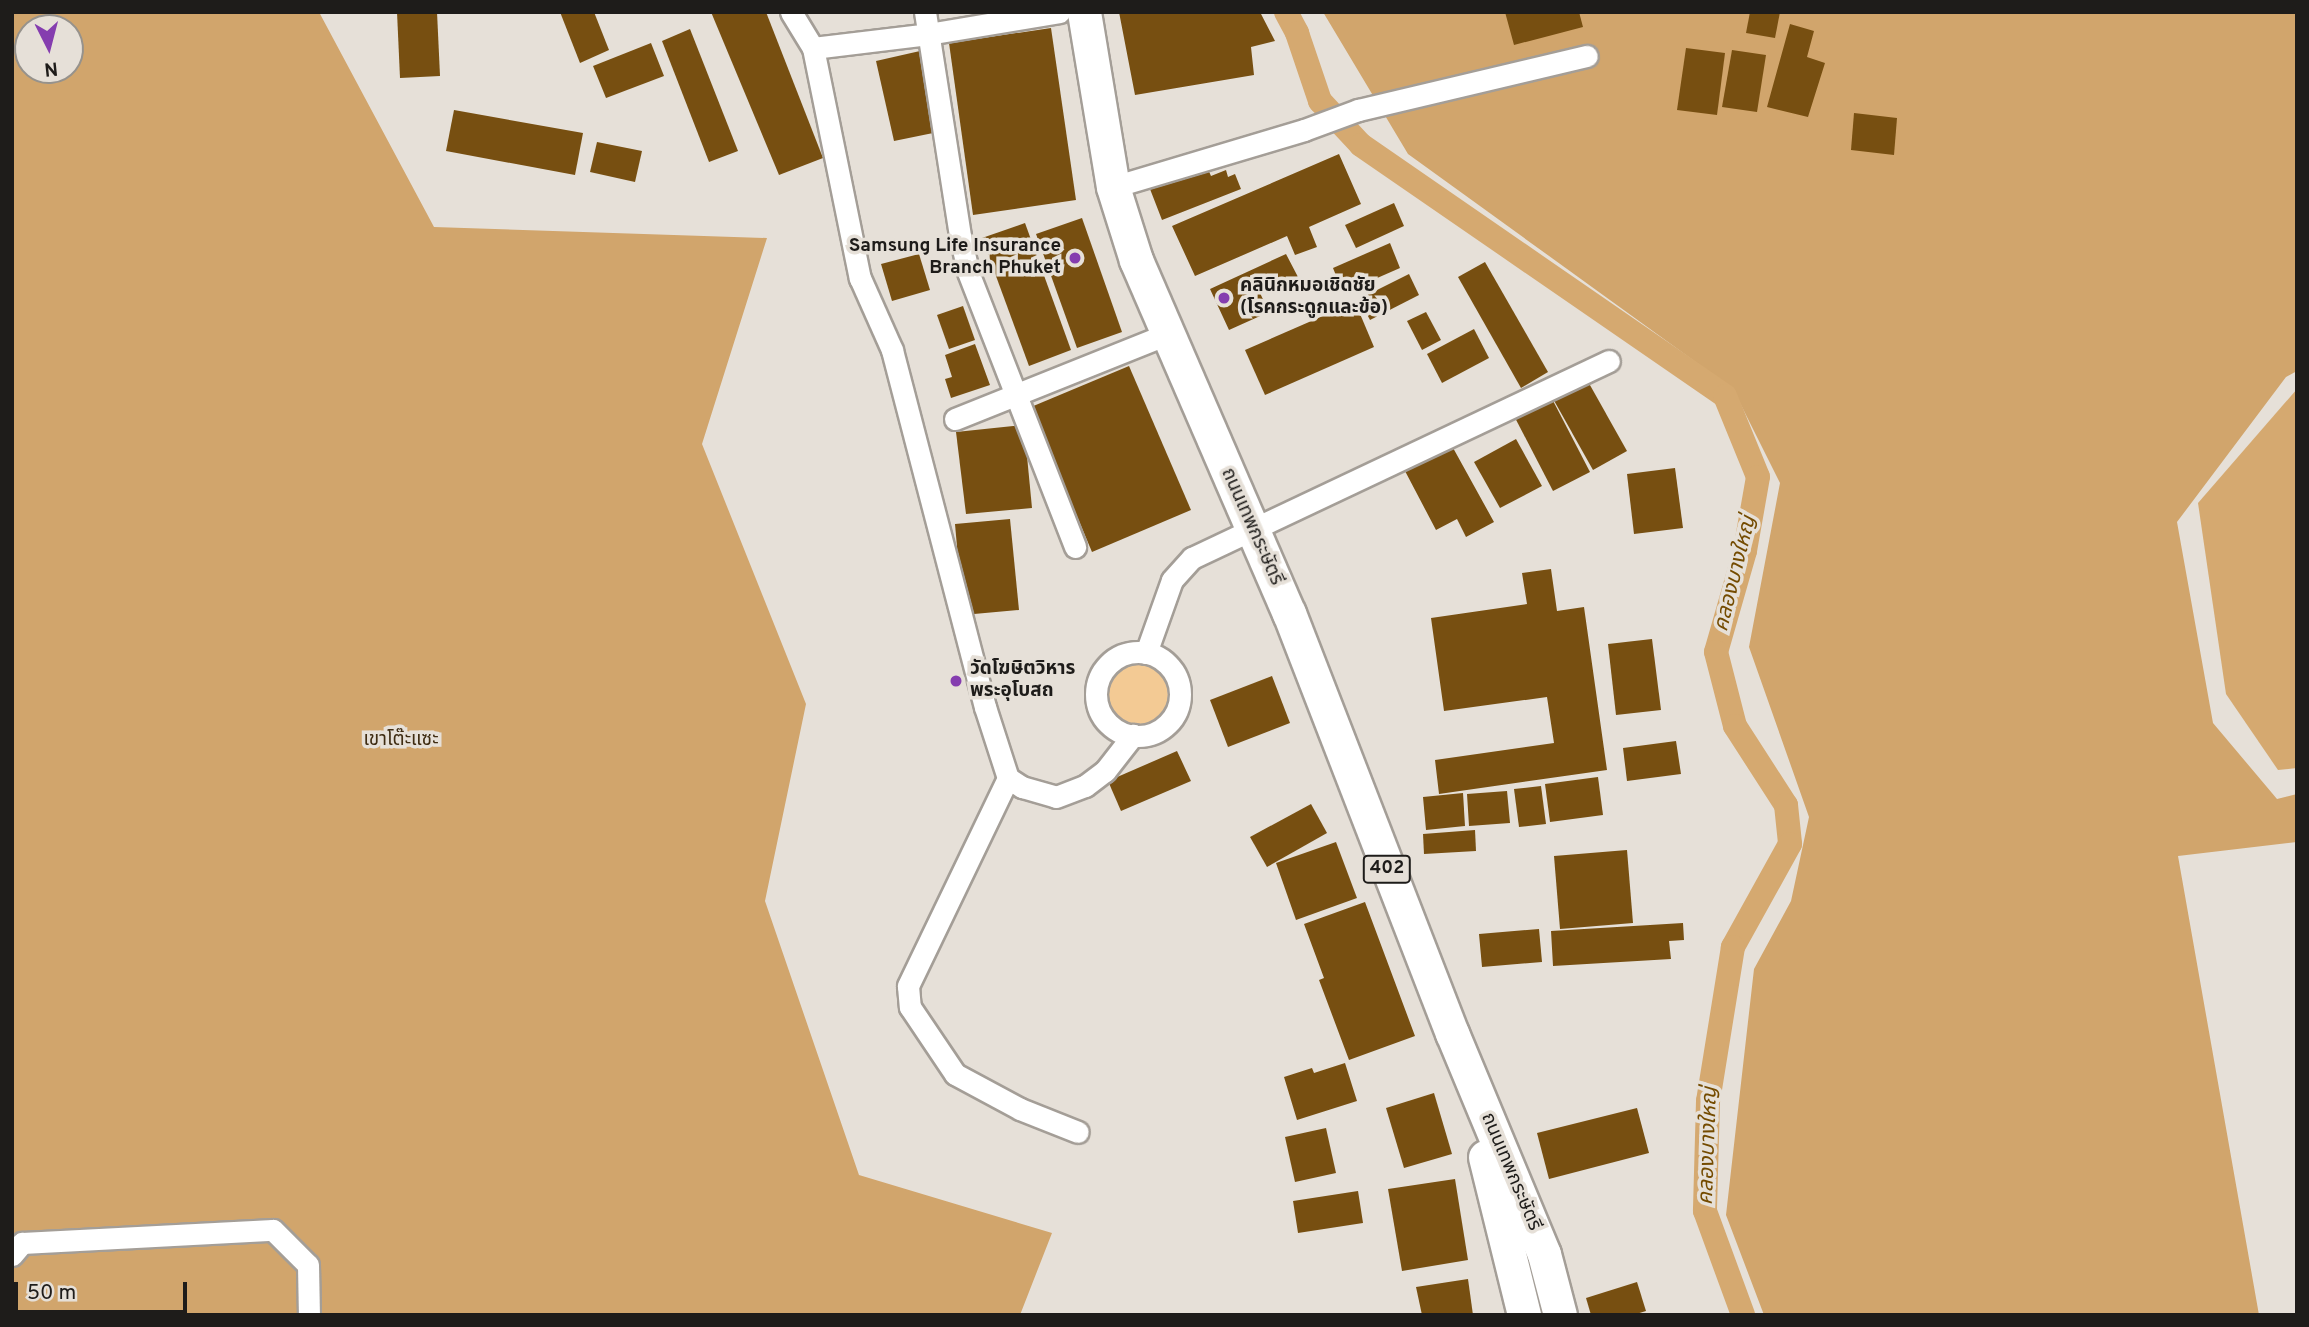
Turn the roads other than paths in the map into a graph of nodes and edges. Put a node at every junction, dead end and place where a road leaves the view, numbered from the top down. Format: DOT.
graph roads {
  1 [pos="791,12"];
  2 [pos="925,12"];
  3 [pos="1059,12"];
  4 [pos="1084,12"];
  5 [pos="928,34"];
  6 [pos="813,48"];
  7 [pos="1587,56"];
  8 [pos="1113,187"];
  9 [pos="1167,334"];
  10 [pos="1609,361"];
  11 [pos="1017,394"];
  12 [pos="955,419"];
  13 [pos="1252,528"];
  14 [pos="1075,547"];
  15 [pos="1146,653"];
  16 [pos="1133,735"];
  17 [pos="1008,778"];
  18 [pos="1078,1132"];
  19 [pos="12,1255"];
  20 [pos="1529,1258"];
  21 [pos="309,1315"];
  22 [pos="1524,1315"];
  23 [pos="1560,1315"];
  1 -- 6 [label="street"];
  2 -- 5 [label="street"];
  3 -- 5 [label="street"];
  4 -- 8 [label="main road, ถนนเทพกระษัตรี"];
  5 -- 6 [label="street"];
  5 -- 11 [label="street"];
  6 -- 17 [label="street"];
  7 -- 8 [label="street"];
  8 -- 9 [label="main road, ถนนเทพกระษัตรี"];
  9 -- 11 [label="street"];
  9 -- 13 [label="main road, ถนนเทพกระษัตรี"];
  10 -- 13 [label="street"];
  11 -- 12 [label="street"];
  11 -- 14 [label="street"];
  13 -- 15 [label="street"];
  13 -- 20 [label="main road, ถนนเทพกระษัตรี / 402"];
  15 -- 16 [label="street"];
  15 -- 16 [label="street"];
  16 -- 17 [label="street"];
  17 -- 18 [label="street"];
  19 -- 21 [label="street"];
  20 -- 22 [label="main road, ถนนเทพกระษัตรี / 402"];
  20 -- 23 [label="main road, ถนนเทพกระษัตรี / 402"];
}
